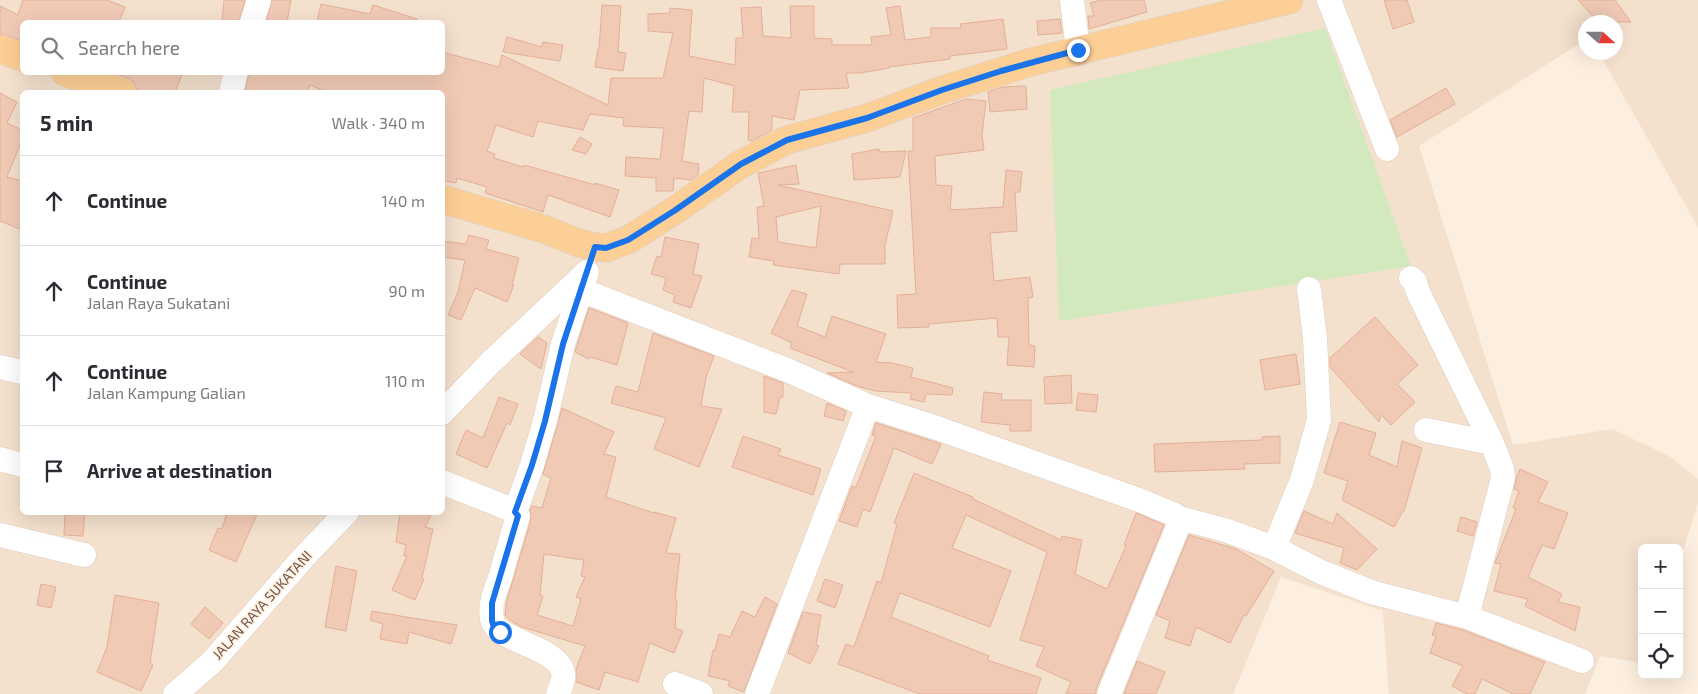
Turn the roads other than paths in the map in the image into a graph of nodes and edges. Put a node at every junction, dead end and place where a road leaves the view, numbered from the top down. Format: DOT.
graph roads {
  1 [pos="259,0"];
  2 [pos="1289,0"];
  3 [pos="1329,0"];
  4 [pos="1073,10"];
  5 [pos="253,20"];
  6 [pos="0,49"];
  7 [pos="1078,50"];
  8 [pos="20,56"];
  9 [pos="74,75"];
  10 [pos="235,75"];
  11 [pos="116,90"];
  12 [pos="232,90"];
  13 [pos="1386,149"];
  14 [pos="445,200"];
  15 [pos="588,270"];
  16 [pos="1411,278"];
  17 [pos="1309,289"];
  18 [pos="0,367"];
  19 [pos="20,372"];
  20 [pos="868,406"];
  21 [pos="445,410"];
  22 [pos="1426,430"];
  23 [pos="1492,443"];
  24 [pos="0,459"];
  25 [pos="20,464"];
  26 [pos="445,483"];
  27 [pos="515,512"];
  28 [pos="344,515"];
  29 [pos="1179,518"];
  30 [pos="0,535"];
  31 [pos="1274,548"];
  32 [pos="84,555"];
  33 [pos="1467,617"];
  34 [pos="1582,660"];
  35 [pos="675,684"];
  36 [pos="186,691"];
  37 [pos="558,694"];
  38 [pos="701,694"];
  39 [pos="757,694"];
  40 [pos="1110,694"];
  1 -- 5 [label="street"];
  2 -- 7 [label="main road"];
  3 -- 13 [label="street"];
  4 -- 7 [label="street"];
  6 -- 8 [label="main road"];
  7 -- 15 [label="main road"];
  9 -- 11 [label="main road"];
  10 -- 12 [label="street"];
  14 -- 15 [label="main road"];
  15 -- 20 [label="street"];
  15 -- 21 [label="street"];
  15 -- 27 [label="street"];
  16 -- 23 [label="street"];
  17 -- 31 [label="street"];
  18 -- 19 [label="street"];
  20 -- 29 [label="street"];
  20 -- 39 [label="street"];
  22 -- 23 [label="street"];
  23 -- 33 [label="street"];
  24 -- 25 [label="street"];
  26 -- 27 [label="street"];
  27 -- 37 [label="street"];
  28 -- 36 [label="street, JALAN RAYA SUKATANI"];
  29 -- 31 [label="street"];
  29 -- 40 [label="street"];
  30 -- 32 [label="street"];
  31 -- 33 [label="street"];
  33 -- 34 [label="street"];
  35 -- 38 [label="street"];
}
